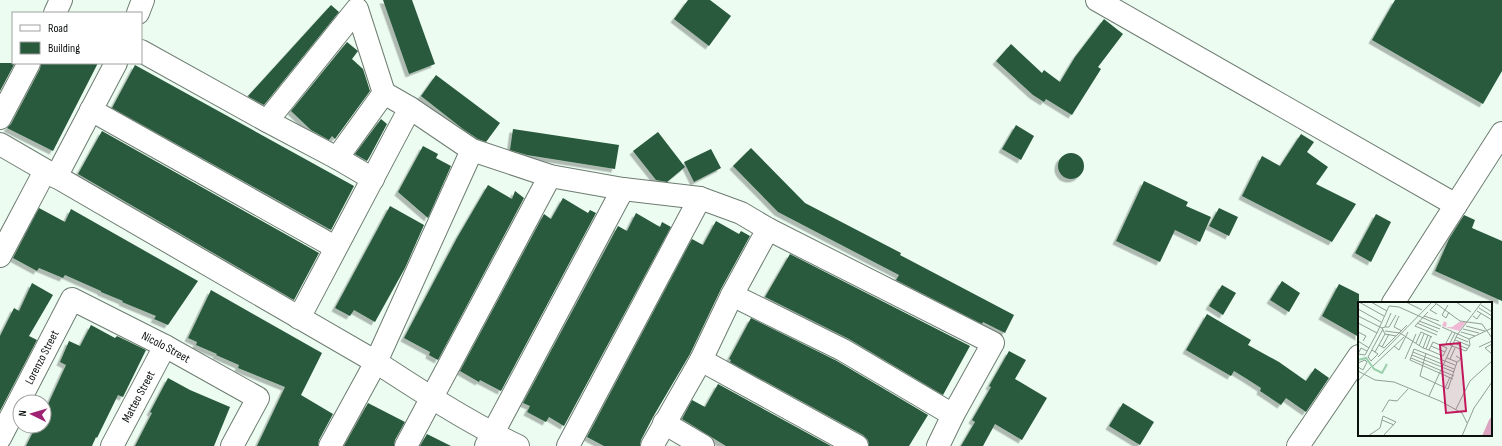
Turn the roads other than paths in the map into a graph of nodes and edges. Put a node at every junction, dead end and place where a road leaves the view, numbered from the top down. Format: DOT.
graph roads {
  1 [pos="62,0"];
  2 [pos="143,0"];
  3 [pos="1097,0"];
  4 [pos="56,12"];
  5 [pos="138,12"];
  6 [pos="142,52"];
  7 [pos="28,64"];
  8 [pos="115,64"];
  9 [pos="384,93"];
  10 [pos="410,108"];
  11 [pos="91,110"];
  12 [pos="0,118"];
  13 [pos="267,121"];
  14 [pos="1502,133"];
  15 [pos="0,144"];
  16 [pos="472,150"];
  17 [pos="337,158"];
  18 [pos="51,174"];
  19 [pos="550,176"];
  20 [pos="373,179"];
  21 [pos="623,190"];
  22 [pos="700,198"];
  23 [pos="1456,205"];
  24 [pos="768,229"];
  25 [pos="3,245"];
  26 [pos="335,247"];
  27 [pos="732,295"];
  28 [pos="72,299"];
  29 [pos="1394,302"];
  30 [pos="299,318"];
  31 [pos="165,346"];
  32 [pos="1358,357"];
  33 [pos="701,360"];
  34 [pos="376,362"];
  35 [pos="431,398"];
  36 [pos="953,415"];
  37 [pos="664,423"];
  38 [pos="0,438"];
  39 [pos="490,440"];
  40 [pos="112,446"];
  41 [pos="232,446"];
  42 [pos="330,446"];
  43 [pos="406,446"];
  44 [pos="518,446"];
  45 [pos="568,446"];
  46 [pos="652,446"];
  47 [pos="704,446"];
  48 [pos="857,446"];
  49 [pos="938,446"];
  50 [pos="1298,446"];
  1 -- 4 [label="street"];
  2 -- 5 [label="street"];
  3 -- 23 [label="street"];
  6 -- 13 [label="street"];
  7 -- 12 [label="street"];
  8 -- 11 [label="street"];
  9 -- 10 [label="street"];
  9 -- 13 [label="street"];
  9 -- 17 [label="street"];
  10 -- 16 [label="street"];
  10 -- 20 [label="street"];
  11 -- 18 [label="street"];
  11 -- 26 [label="street"];
  13 -- 17 [label="street"];
  14 -- 23 [label="street"];
  15 -- 18 [label="street"];
  16 -- 19 [label="street"];
  16 -- 34 [label="street"];
  17 -- 20 [label="street"];
  18 -- 25 [label="street"];
  18 -- 30 [label="street"];
  19 -- 21 [label="street"];
  19 -- 35 [label="street"];
  20 -- 26 [label="street"];
  21 -- 22 [label="street"];
  21 -- 39 [label="street"];
  22 -- 24 [label="street"];
  22 -- 45 [label="street"];
  23 -- 29 [label="street"];
  24 -- 27 [label="street"];
  24 -- 36 [label="street"];
  26 -- 30 [label="street"];
  27 -- 33 [label="street"];
  27 -- 36 [label="street"];
  28 -- 31 [label="street, Nicolo Street"];
  28 -- 38 [label="street, Lorenzo Street"];
  30 -- 34 [label="street"];
  31 -- 40 [label="street, Matteo Street"];
  31 -- 41 [label="street, Nicolo Street"];
  32 -- 50 [label="street"];
  33 -- 37 [label="street"];
  33 -- 48 [label="street"];
  34 -- 35 [label="street"];
  34 -- 42 [label="street"];
  35 -- 39 [label="street"];
  35 -- 43 [label="street"];
  36 -- 49 [label="street"];
  37 -- 46 [label="street"];
  37 -- 47 [label="street"];
  39 -- 44 [label="street"];
}
